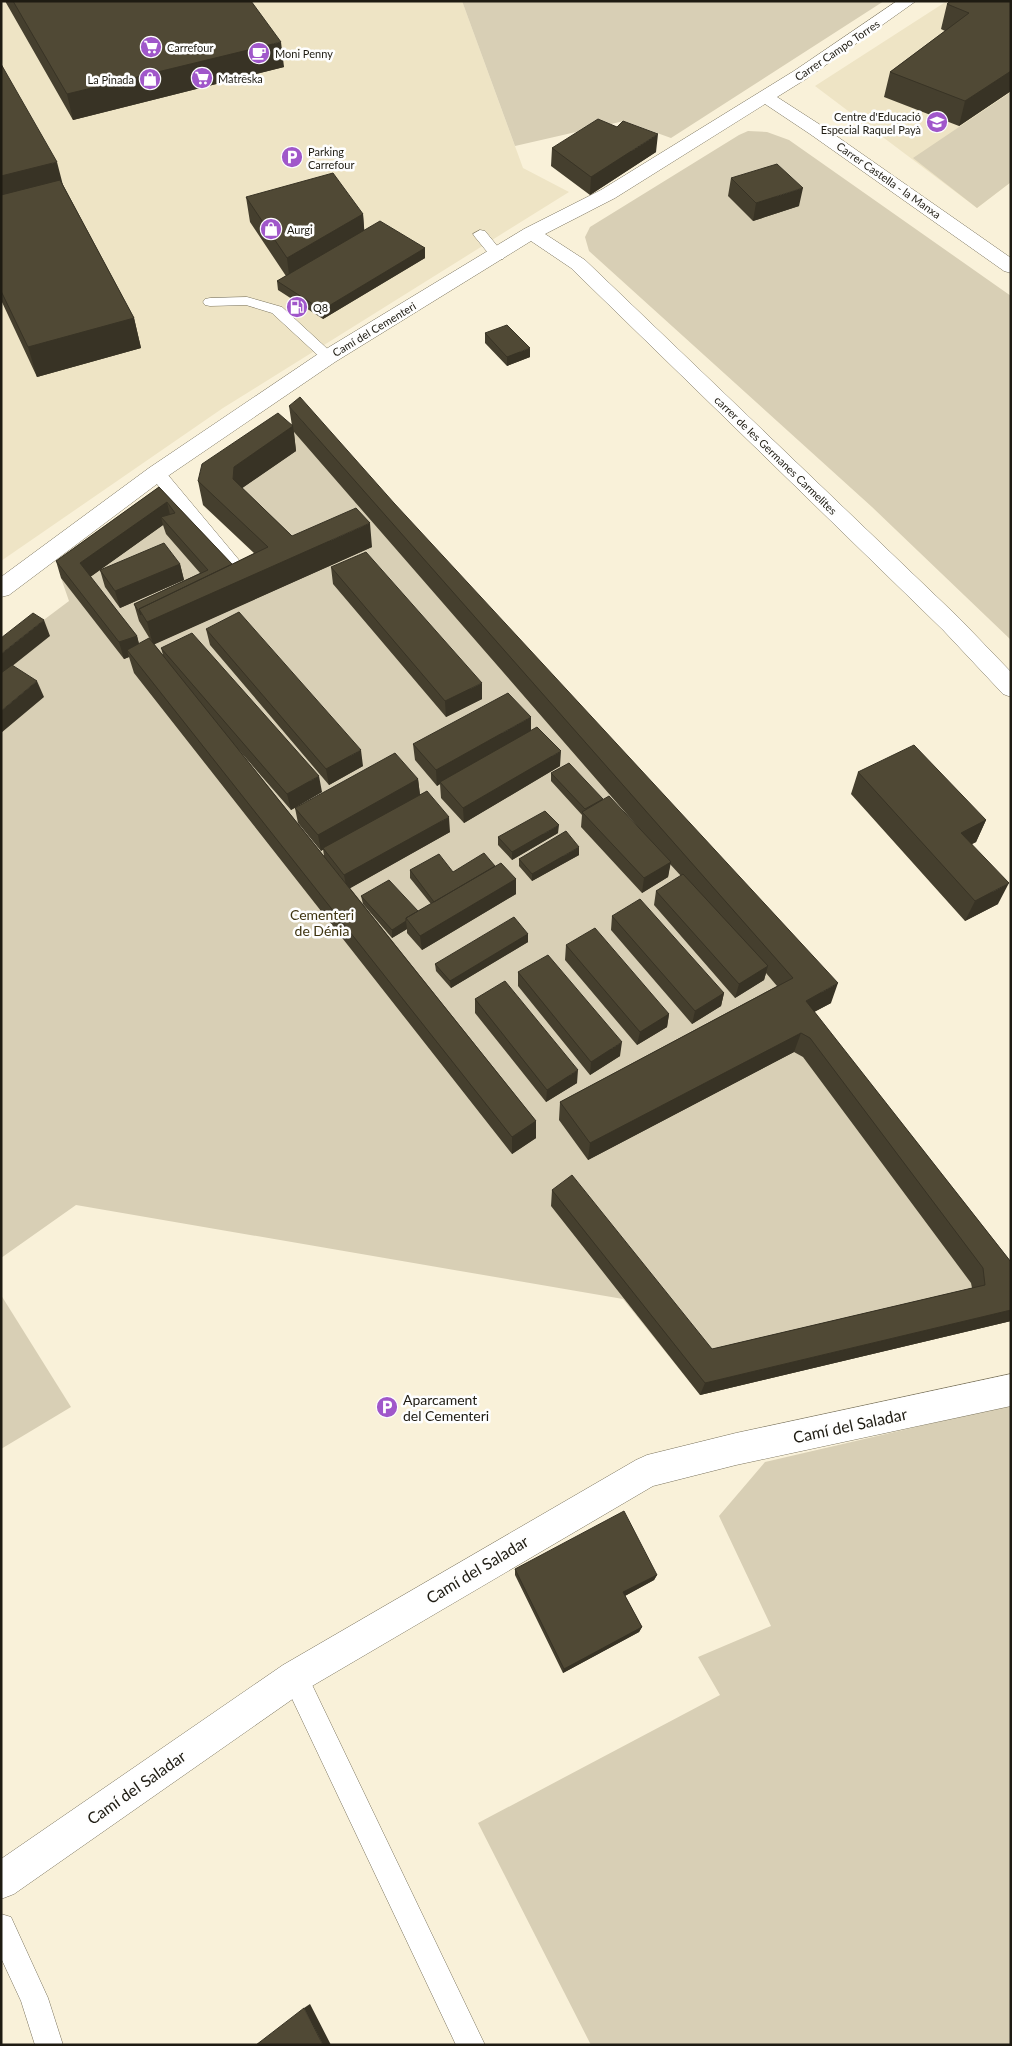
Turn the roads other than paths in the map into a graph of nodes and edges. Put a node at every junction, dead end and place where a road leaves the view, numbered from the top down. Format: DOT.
graph roads {
  1 [pos="908,1"];
  2 [pos="765,97"];
  3 [pos="531,233"];
  4 [pos="480,234"];
  5 [pos="498,256"];
  6 [pos="1011,267"];
  7 [pos="210,302"];
  8 [pos="328,357"];
  9 [pos="157,473"];
  10 [pos="233,564"];
  11 [pos="1,589"];
  12 [pos="1011,688"];
  13 [pos="1011,1390"];
  14 [pos="295,1677"];
  15 [pos="1,1881"];
  16 [pos="1,1926"];
  17 [pos="48,2045"];
  18 [pos="471,2045"];
  1 -- 2 [label="street, Carrer Campo Torres"];
  2 -- 3 [label="street, Camí del Cementeri"];
  2 -- 6 [label="street, Carrer Castella - la Manxa"];
  3 -- 5 [label="street, Camí del Cementeri"];
  3 -- 12 [label="street, carrer de les Germanes Carmelites"];
  4 -- 5 [label="lane"];
  5 -- 8 [label="street, Camí del Cementeri"];
  7 -- 8 [label="lane"];
  8 -- 9 [label="street, Camí del Cementeri"];
  9 -- 10 [label="lane"];
  9 -- 11 [label="street, Camí del Cementeri"];
  13 -- 14 [label="street, Camí del Saladar"];
  14 -- 15 [label="street, Camí del Saladar"];
  14 -- 18 [label="lane"];
  16 -- 17 [label="lane"];
}
